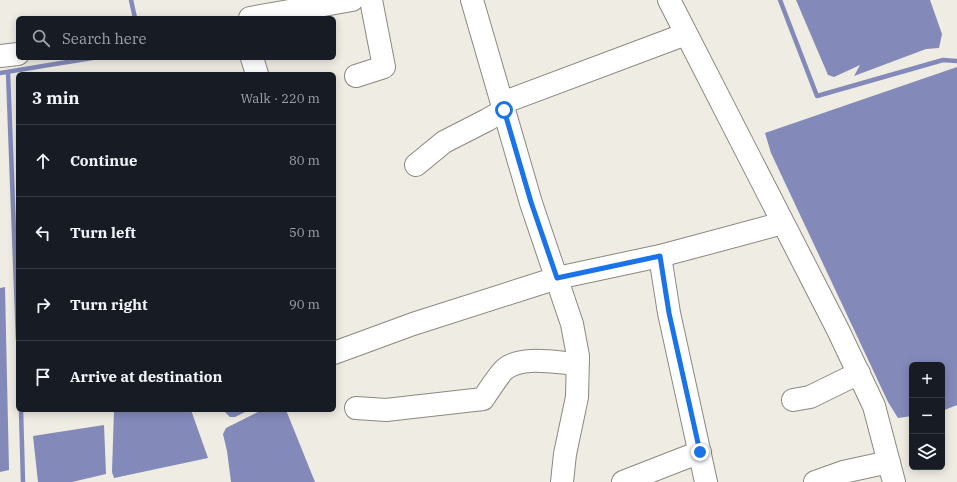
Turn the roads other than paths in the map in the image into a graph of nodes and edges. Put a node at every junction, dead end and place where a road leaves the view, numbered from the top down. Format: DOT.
graph roads {
  1 [pos="352,0"];
  2 [pos="371,0"];
  3 [pos="472,0"];
  4 [pos="668,0"];
  5 [pos="261,16"];
  6 [pos="686,34"];
  7 [pos="16,54"];
  8 [pos="0,56"];
  9 [pos="253,60"];
  10 [pos="256,72"];
  11 [pos="356,76"];
  12 [pos="503,106"];
  13 [pos="416,165"];
  14 [pos="783,223"];
  15 [pos="660,256"];
  16 [pos="557,278"];
  17 [pos="336,352"];
  18 [pos="578,364"];
  19 [pos="859,373"];
  20 [pos="793,400"];
  21 [pos="356,408"];
  22 [pos="700,452"];
  23 [pos="891,472"];
  24 [pos="562,482"];
  25 [pos="624,482"];
  26 [pos="706,482"];
  27 [pos="815,482"];
  1 -- 5 [label="street"];
  2 -- 11 [label="street"];
  3 -- 12 [label="street"];
  4 -- 6 [label="street"];
  6 -- 12 [label="street"];
  6 -- 14 [label="street"];
  7 -- 8 [label="street"];
  9 -- 10 [label="street"];
  12 -- 13 [label="street"];
  12 -- 16 [label="street"];
  14 -- 15 [label="street"];
  14 -- 19 [label="street"];
  15 -- 16 [label="street"];
  15 -- 22 [label="street"];
  16 -- 17 [label="street"];
  16 -- 18 [label="street"];
  18 -- 21 [label="street"];
  18 -- 24 [label="street"];
  19 -- 20 [label="street"];
  19 -- 23 [label="street"];
  22 -- 25 [label="street"];
  22 -- 26 [label="street"];
  23 -- 27 [label="street"];
}
